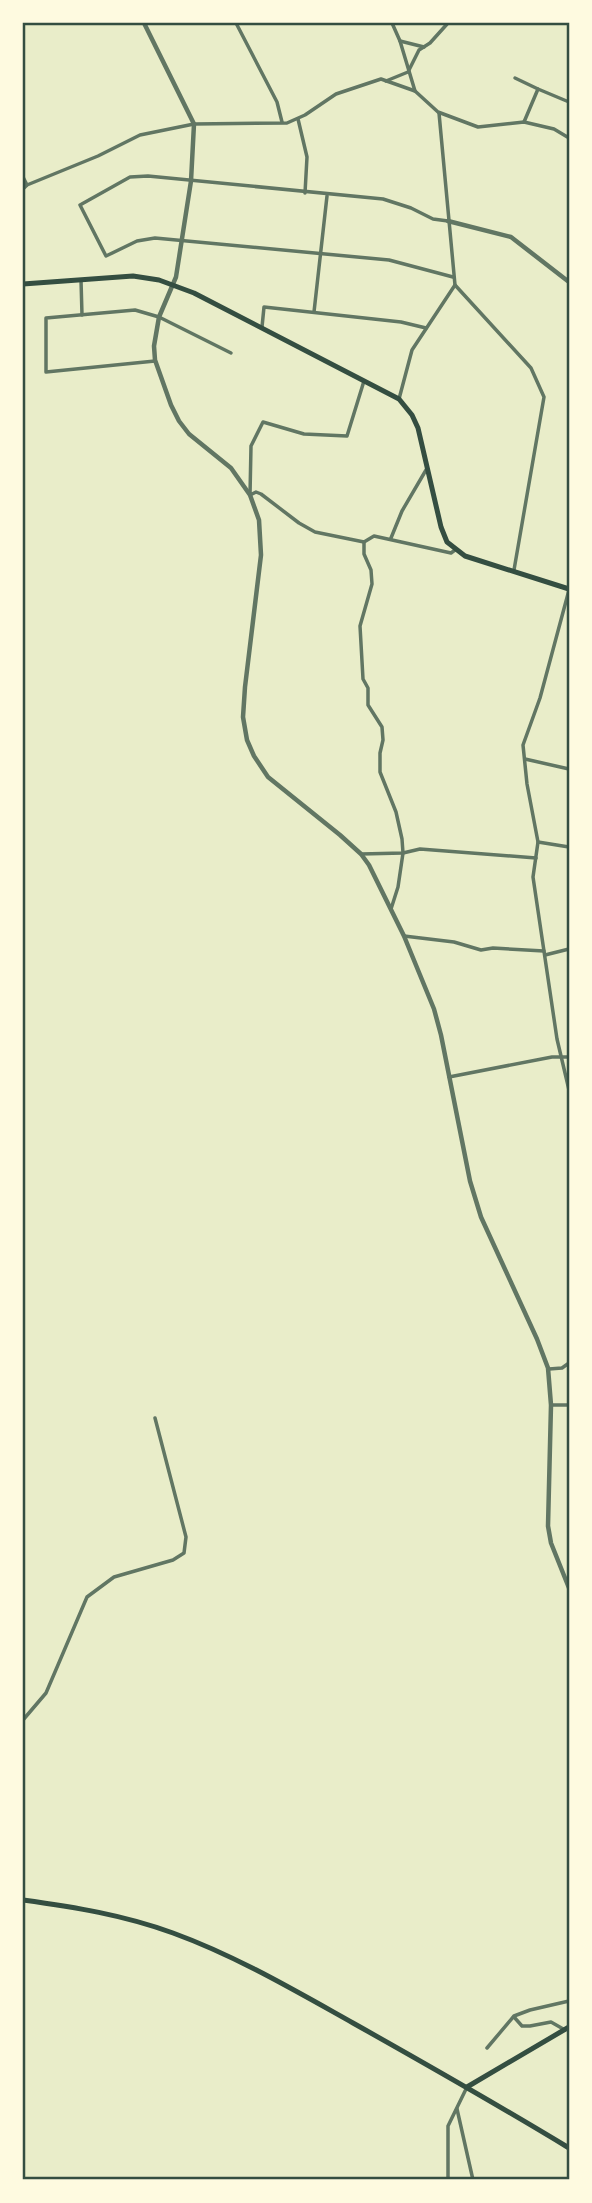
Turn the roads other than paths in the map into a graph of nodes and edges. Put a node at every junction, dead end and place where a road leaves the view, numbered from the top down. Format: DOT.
graph roads {
  1 [pos="144,23"];
  2 [pos="236,23"];
  3 [pos="391,23"];
  4 [pos="448,23"];
  5 [pos="400,41"];
  6 [pos="424,47"];
  7 [pos="408,72"];
  8 [pos="515,79"];
  9 [pos="386,81"];
  10 [pos="538,89"];
  11 [pos="415,91"];
  12 [pos="569,102"];
  13 [pos="439,112"];
  14 [pos="298,119"];
  15 [pos="524,122"];
  16 [pos="282,123"];
  17 [pos="194,124"];
  18 [pos="569,138"];
  19 [pos="23,177"];
  20 [pos="191,181"];
  21 [pos="27,185"];
  22 [pos="23,189"];
  23 [pos="305,193"];
  24 [pos="327,196"];
  25 [pos="448,221"];
  26 [pos="182,240"];
  27 [pos="319,253"];
  28 [pos="453,277"];
  29 [pos="81,280"];
  30 [pos="569,282"];
  31 [pos="23,284"];
  32 [pos="174,285"];
  33 [pos="455,285"];
  34 [pos="314,313"];
  35 [pos="82,315"];
  36 [pos="159,317"];
  37 [pos="262,328"];
  38 [pos="426,328"];
  39 [pos="231,353"];
  40 [pos="155,360"];
  41 [pos="364,381"];
  42 [pos="399,399"];
  43 [pos="427,469"];
  44 [pos="250,495"];
  45 [pos="391,538"];
  46 [pos="364,542"];
  47 [pos="455,550"];
  48 [pos="514,572"];
  49 [pos="569,589"];
  50 [pos="525,759"];
  51 [pos="569,769"];
  52 [pos="538,842"];
  53 [pos="569,847"];
  54 [pos="403,853"];
  55 [pos="361,854"];
  56 [pos="536,858"];
  57 [pos="391,909"];
  58 [pos="404,936"];
  59 [pos="569,948"];
  60 [pos="544,953"];
  61 [pos="561,1056"];
  62 [pos="569,1057"];
  63 [pos="449,1077"];
  64 [pos="569,1090"];
  65 [pos="569,1363"];
  66 [pos="548,1369"];
  67 [pos="551,1405"];
  68 [pos="569,1405"];
  69 [pos="155,1418"];
  70 [pos="569,1588"];
  71 [pos="23,1720"];
  72 [pos="23,1900"];
  73 [pos="569,2001"];
  74 [pos="514,2016"];
  75 [pos="567,2029"];
  76 [pos="487,2048"];
  77 [pos="467,2087"];
  78 [pos="456,2107"];
  79 [pos="569,2148"];
  80 [pos="448,2180"];
  81 [pos="473,2180"];
  1 -- 17 [label="street"];
  2 -- 16 [label="street"];
  3 -- 5 [label="street"];
  4 -- 6 [label="street"];
  5 -- 6 [label="street"];
  5 -- 7 [label="street"];
  6 -- 7 [label="street"];
  7 -- 9 [label="street"];
  7 -- 11 [label="street"];
  8 -- 10 [label="street"];
  9 -- 11 [label="street"];
  9 -- 14 [label="street"];
  10 -- 12 [label="street"];
  10 -- 15 [label="street"];
  11 -- 13 [label="street"];
  13 -- 15 [label="street"];
  13 -- 25 [label="street"];
  14 -- 16 [label="street"];
  14 -- 23 [label="street"];
  15 -- 18 [label="street"];
  16 -- 17 [label="street"];
  17 -- 20 [label="street"];
  17 -- 21 [label="street"];
  19 -- 21 [label="street"];
  20 -- 23 [label="street"];
  20 -- 26 [label="street"];
  20 -- 26 [label="street"];
  21 -- 22 [label="street"];
  23 -- 24 [label="street"];
  24 -- 25 [label="street"];
  24 -- 27 [label="street"];
  25 -- 28 [label="street"];
  25 -- 30 [label="street"];
  26 -- 27 [label="street"];
  26 -- 32 [label="street"];
  27 -- 28 [label="street"];
  27 -- 34 [label="street"];
  28 -- 33 [label="street"];
  29 -- 31 [label="main road"];
  29 -- 32 [label="main road"];
  29 -- 35 [label="street"];
  32 -- 36 [label="street"];
  32 -- 37 [label="main road"];
  33 -- 38 [label="street"];
  33 -- 48 [label="street"];
  34 -- 37 [label="street"];
  34 -- 38 [label="street"];
  35 -- 36 [label="street"];
  35 -- 40 [label="street"];
  36 -- 39 [label="street"];
  36 -- 40 [label="street"];
  37 -- 41 [label="main road"];
  38 -- 42 [label="street"];
  40 -- 44 [label="street"];
  41 -- 42 [label="main road"];
  41 -- 44 [label="street"];
  42 -- 43 [label="main road"];
  43 -- 45 [label="street"];
  43 -- 47 [label="main road"];
  44 -- 46 [label="street"];
  44 -- 55 [label="street"];
  45 -- 46 [label="street"];
  45 -- 47 [label="street"];
  46 -- 54 [label="street"];
  47 -- 48 [label="main road"];
  48 -- 49 [label="main road"];
  49 -- 50 [label="street"];
  50 -- 51 [label="street"];
  50 -- 52 [label="street"];
  52 -- 53 [label="street"];
  52 -- 56 [label="street"];
  54 -- 55 [label="street"];
  54 -- 56 [label="street"];
  54 -- 57 [label="street"];
  55 -- 57 [label="street"];
  56 -- 60 [label="street"];
  57 -- 58 [label="street"];
  58 -- 60 [label="street"];
  58 -- 63 [label="street"];
  59 -- 60 [label="street"];
  60 -- 61 [label="street"];
  61 -- 62 [label="street"];
  61 -- 63 [label="street"];
  61 -- 64 [label="street"];
  63 -- 66 [label="street"];
  65 -- 66 [label="street"];
  66 -- 67 [label="street"];
  67 -- 68 [label="street"];
  67 -- 70 [label="street"];
  69 -- 71 [label="street"];
  72 -- 77 [label="main road"];
  73 -- 74 [label="street"];
  74 -- 75 [label="street"];
  74 -- 76 [label="street"];
  75 -- 77 [label="main road"];
  77 -- 78 [label="street"];
  77 -- 79 [label="main road"];
  78 -- 80 [label="street"];
  78 -- 81 [label="street"];
}
